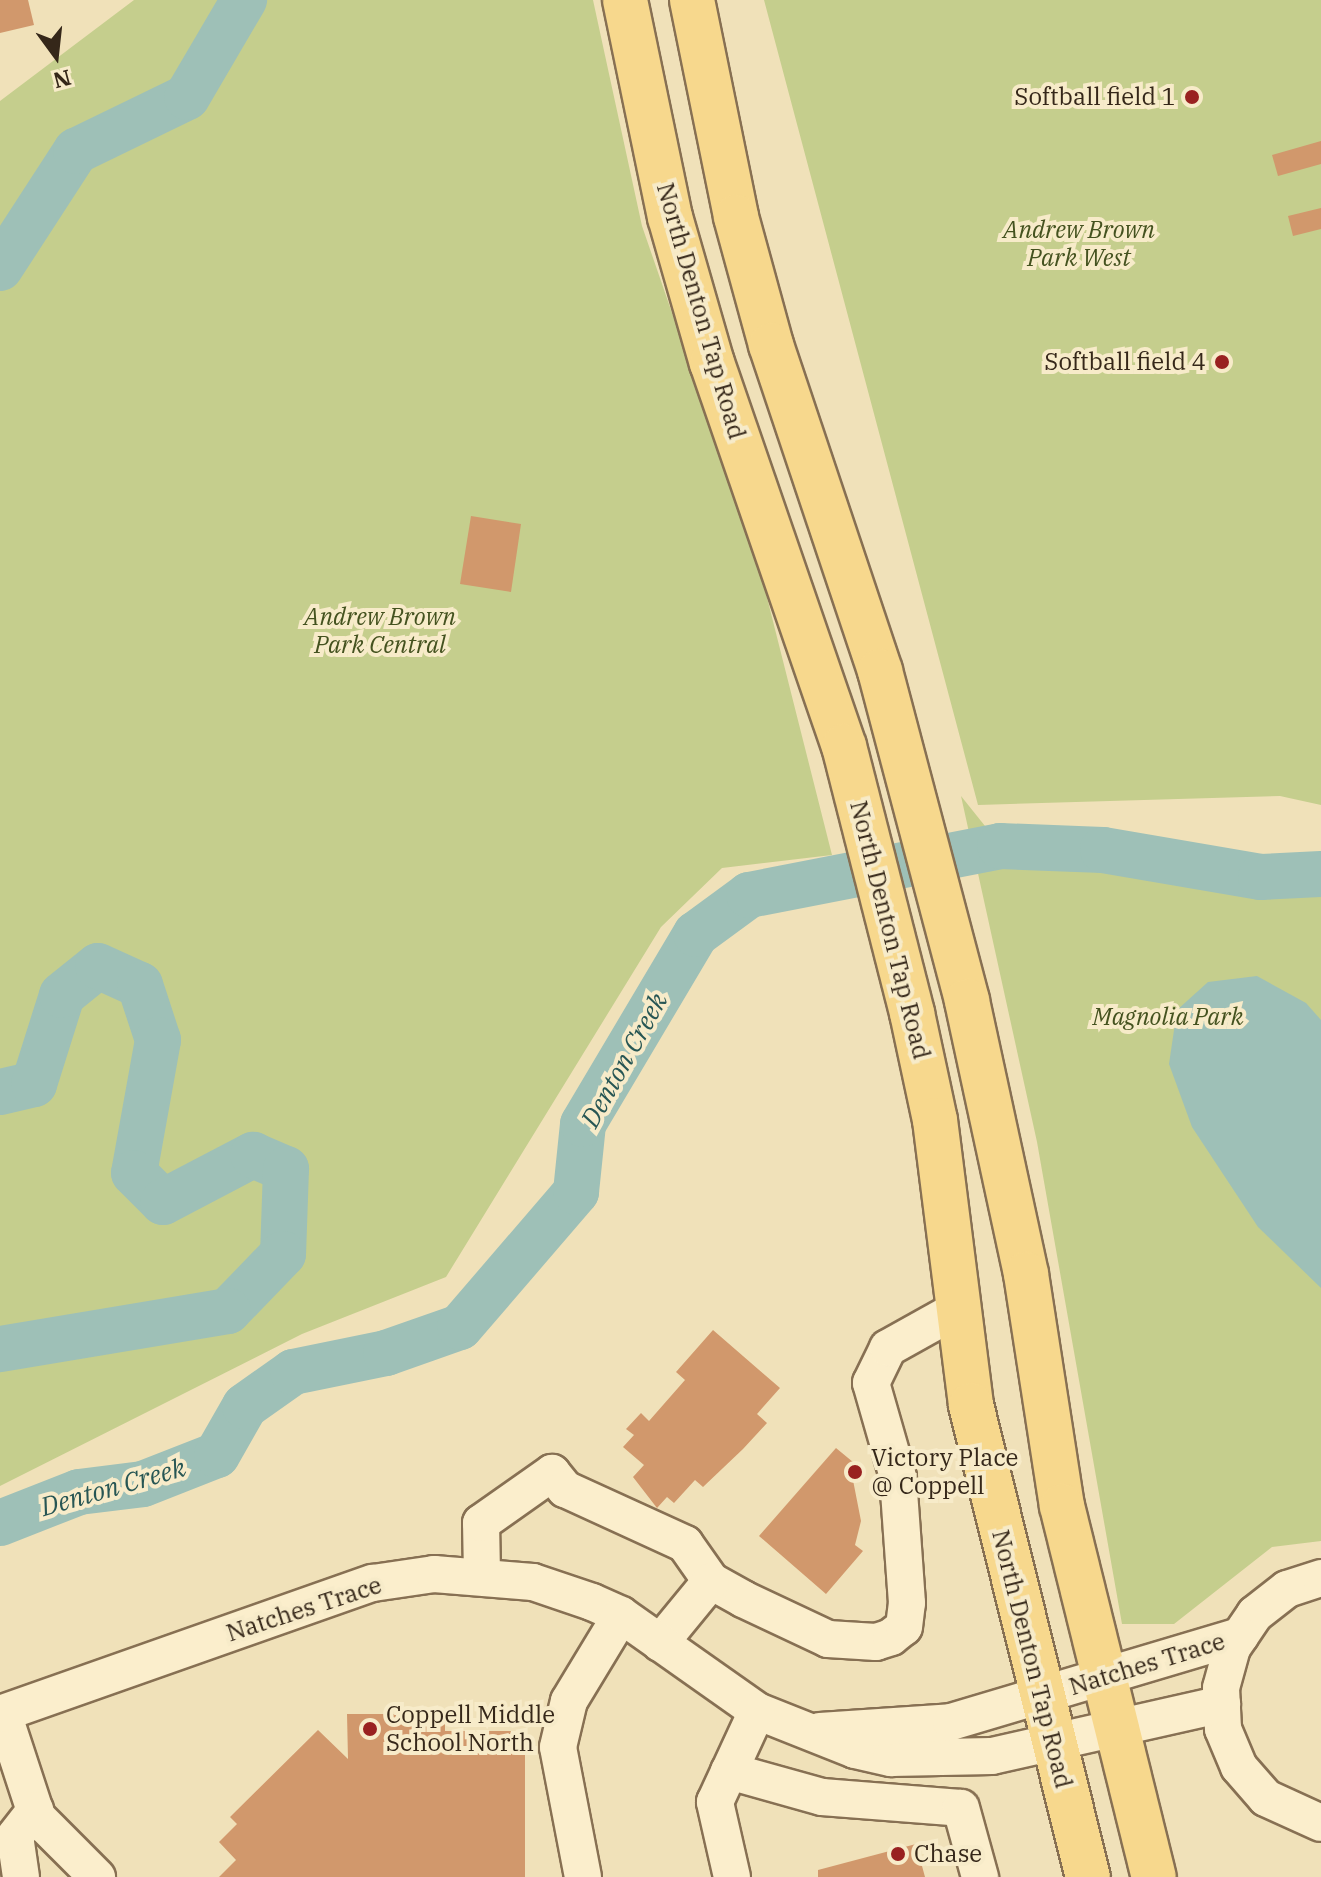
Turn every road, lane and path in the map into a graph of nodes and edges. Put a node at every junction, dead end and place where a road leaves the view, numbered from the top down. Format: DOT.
graph roads {
  1 [pos="625,0"];
  2 [pos="692,0"];
  3 [pos="771,345"];
  4 [pos="712,363"];
  5 [pos="958,1309"];
  6 [pos="482,1574"];
  7 [pos="1321,1578"];
  8 [pos="711,1581"];
  9 [pos="621,1615"];
  10 [pos="1240,1636"];
  11 [pos="660,1643"];
  12 [pos="1104,1678"];
  13 [pos="1041,1696"];
  14 [pos="1222,1704"];
  15 [pos="757,1711"];
  16 [pos="1,1714"];
  17 [pos="1116,1725"];
  18 [pos="820,1731"];
  19 [pos="1053,1742"];
  20 [pos="729,1771"];
  21 [pos="35,1810"];
  22 [pos="1321,1823"];
  23 [pos="21,1877"];
  24 [pos="97,1877"];
  25 [pos="583,1877"];
  26 [pos="732,1877"];
  27 [pos="980,1877"];
  28 [pos="1088,1877"];
  29 [pos="1154,1877"];
  1 -- 4 [label="main road, North Denton Tap Road"];
  2 -- 3 [label="main road"];
  3 -- 4 [label="main road"];
  3 -- 12 [label="main road"];
  4 -- 5 [label="main road, North Denton Tap Road"];
  5 -- 8 [label="street"];
  5 -- 13 [label="main road, North Denton Tap Road"];
  6 -- 8 [label="street"];
  6 -- 9 [label="street, Natches Trace"];
  6 -- 16 [label="street, Natches Trace"];
  7 -- 10 [label="street, Natches Trace"];
  8 -- 11 [label="street"];
  9 -- 11 [label="street, Natches Trace"];
  9 -- 25 [label="street"];
  10 -- 12 [label="street, Natches Trace"];
  10 -- 14 [label="street, Natches Trace"];
  11 -- 15 [label="street, Natches Trace"];
  12 -- 13 [label="street, Natches Trace"];
  12 -- 17 [label="main road"];
  13 -- 18 [label="street, Natches Trace"];
  13 -- 19 [label="main road, North Denton Tap Road"];
  14 -- 17 [label="street, Natches Trace"];
  14 -- 22 [label="street, Natches Trace"];
  15 -- 18 [label="street, Natches Trace"];
  15 -- 20 [label="street"];
  16 -- 21 [label="street"];
  17 -- 19 [label="street, Natches Trace"];
  17 -- 29 [label="main road"];
  18 -- 19 [label="street, Natches Trace"];
  19 -- 28 [label="main road, North Denton Tap Road"];
  20 -- 26 [label="street"];
  20 -- 27 [label="street"];
  21 -- 23 [label="street"];
  21 -- 24 [label="street"];
}
